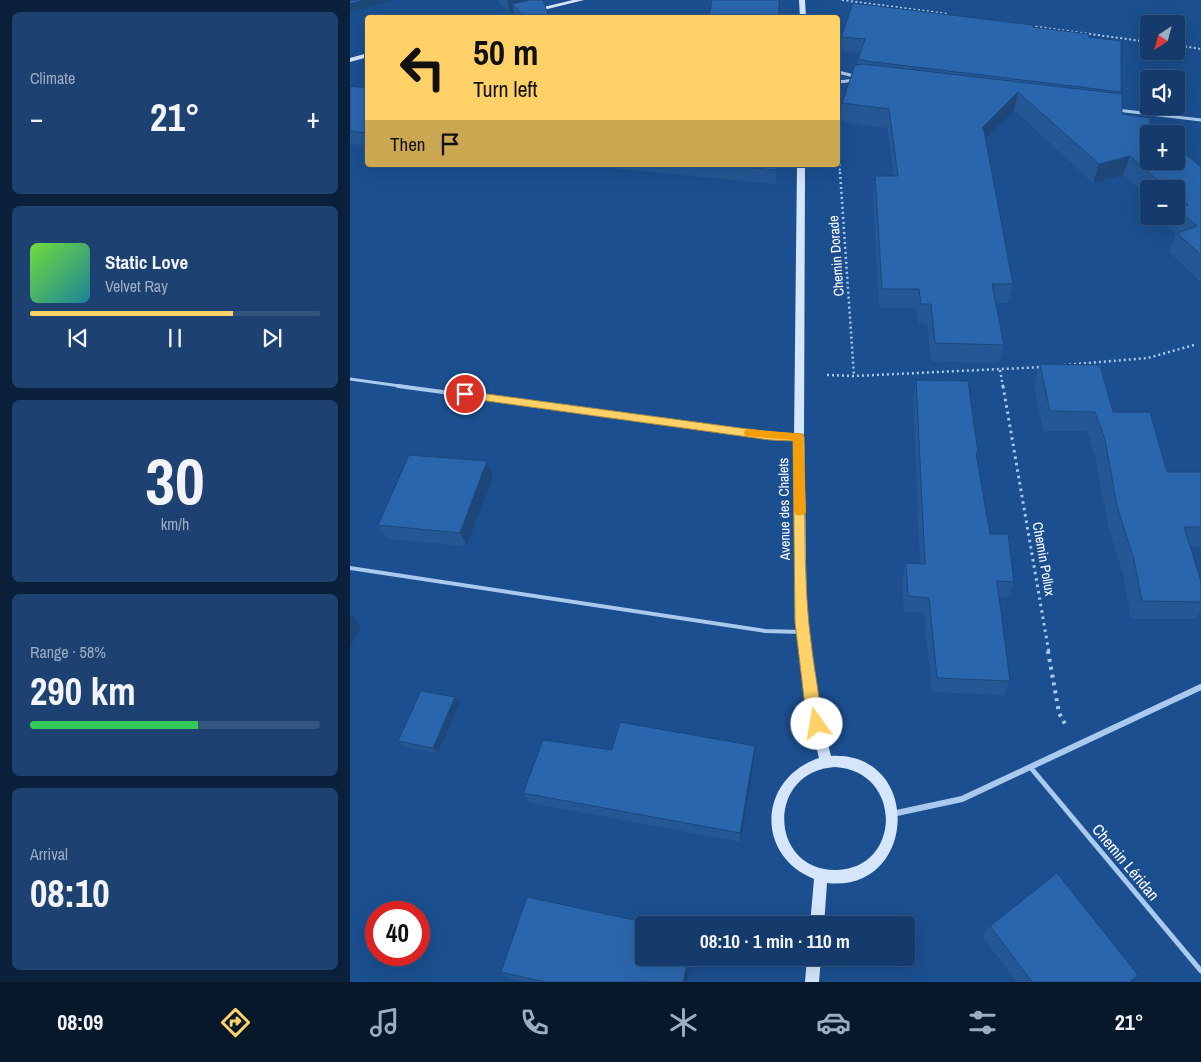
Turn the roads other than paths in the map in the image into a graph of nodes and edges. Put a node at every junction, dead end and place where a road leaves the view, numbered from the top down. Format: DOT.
graph roads {
  1 [pos="581,0"];
  2 [pos="802,0"];
  3 [pos="514,15"];
  4 [pos="803,15"];
  5 [pos="365,56"];
  6 [pos="350,60"];
  7 [pos="840,73"];
  8 [pos="840,82"];
  9 [pos="1112,109"];
  10 [pos="1201,120"];
  11 [pos="801,167"];
  12 [pos="350,379"];
  13 [pos="799,437"];
  14 [pos="350,568"];
  15 [pos="803,632"];
  16 [pos="1201,687"];
  17 [pos="826,761"];
  18 [pos="1031,768"];
  19 [pos="892,814"];
  20 [pos="821,875"];
  21 [pos="818,916"];
  22 [pos="813,966"];
  23 [pos="1201,971"];
  24 [pos="812,982"];
  1 -- 3 [label="street"];
  2 -- 4 [label="street"];
  5 -- 6 [label="street"];
  7 -- 8 [label="street"];
  9 -- 10 [label="street"];
  11 -- 13 [label="street, Avenue des Chalets"];
  12 -- 13 [label="lane"];
  13 -- 15 [label="street, Avenue des Chalets"];
  14 -- 15 [label="lane"];
  15 -- 17 [label="street, Avenue des Chalets"];
  16 -- 18 [label="street"];
  17 -- 19 [label="street"];
  17 -- 20 [label="street"];
  18 -- 19 [label="street"];
  18 -- 23 [label="lane, Chemin Léridan"];
  19 -- 20 [label="street"];
  20 -- 21 [label="street"];
  22 -- 24 [label="street"];
}
